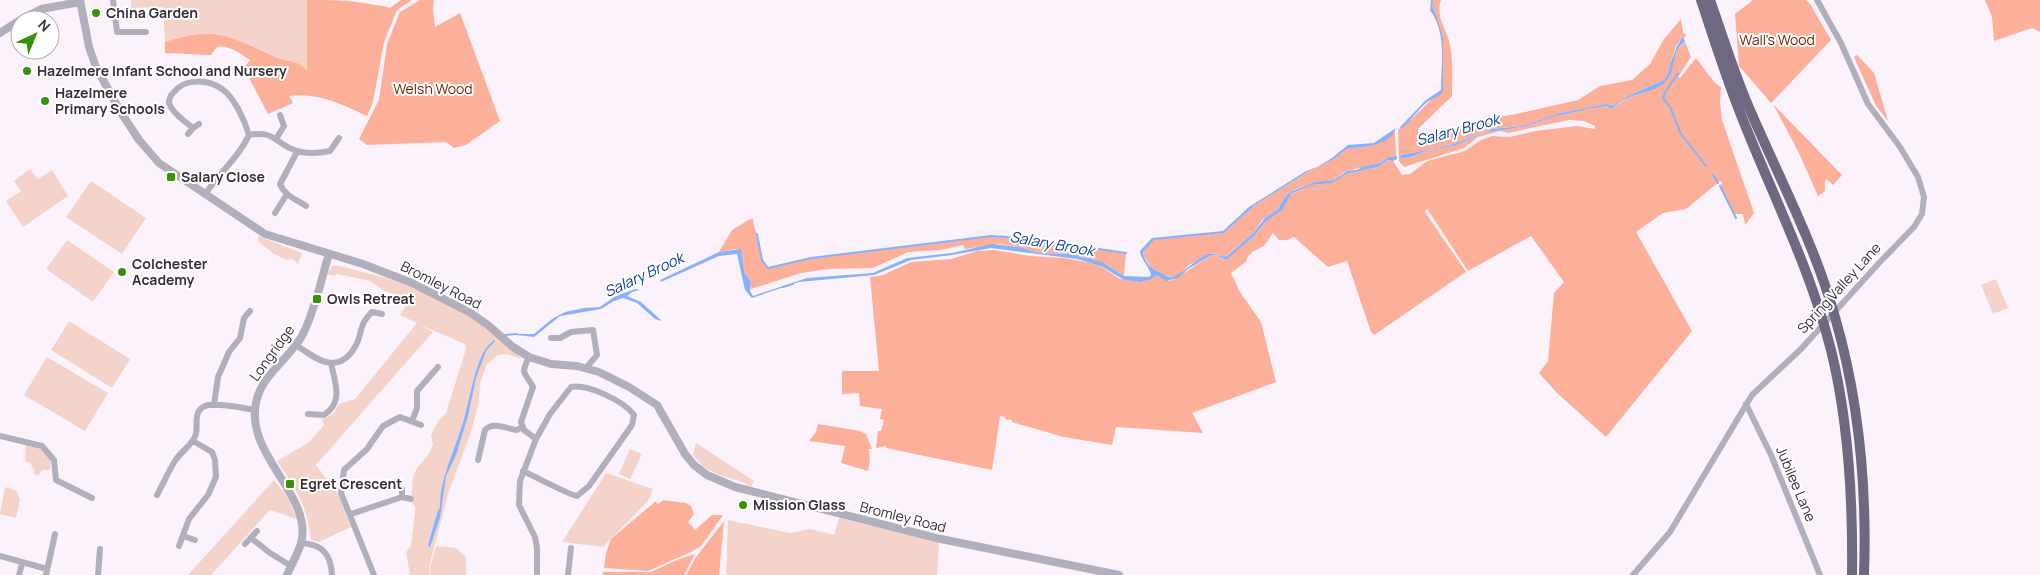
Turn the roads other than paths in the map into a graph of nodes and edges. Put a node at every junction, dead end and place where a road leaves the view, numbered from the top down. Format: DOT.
graph roads {
  1 [pos="113,0"];
  2 [pos="1701,0"];
  3 [pos="1710,0"];
  4 [pos="1817,0"];
  5 [pos="80,1"];
  6 [pos="38,10"];
  7 [pos="146,32"];
  8 [pos="280,115"];
  9 [pos="188,134"];
  10 [pos="249,135"];
  11 [pos="339,138"];
  12 [pos="276,139"];
  13 [pos="297,152"];
  14 [pos="287,194"];
  15 [pos="205,195"];
  16 [pos="306,206"];
  17 [pos="275,213"];
  18 [pos="329,254"];
  19 [pos="250,311"];
  20 [pos="382,314"];
  21 [pos="551,338"];
  22 [pos="296,345"];
  23 [pos="529,357"];
  24 [pos="331,363"];
  25 [pos="438,367"];
  26 [pos="586,368"];
  27 [pos="1746,404"];
  28 [pos="214,405"];
  29 [pos="255,410"];
  30 [pos="308,414"];
  31 [pos="412,422"];
  32 [pos="421,425"];
  33 [pos="522,426"];
  34 [pos="0,436"];
  35 [pos="536,439"];
  36 [pos="193,441"];
  37 [pos="478,460"];
  38 [pos="523,471"];
  39 [pos="402,489"];
  40 [pos="157,496"];
  41 [pos="402,497"];
  42 [pos="92,498"];
  43 [pos="411,499"];
  44 [pos="351,514"];
  45 [pos="257,531"];
  46 [pos="55,534"];
  47 [pos="183,536"];
  48 [pos="251,538"];
  49 [pos="195,540"];
  50 [pos="301,543"];
  51 [pos="245,544"];
  52 [pos="179,546"];
  53 [pos="570,548"];
  54 [pos="100,549"];
  55 [pos="0,556"];
  56 [pos="22,564"];
  57 [pos="291,566"];
  58 [pos="46,572"];
  59 [pos="19,575"];
  60 [pos="98,575"];
  61 [pos="287,575"];
  62 [pos="332,575"];
  63 [pos="374,575"];
  64 [pos="537,575"];
  65 [pos="568,575"];
  66 [pos="1120,575"];
  67 [pos="1633,575"];
  68 [pos="1820,575"];
  69 [pos="1852,575"];
  70 [pos="1864,575"];
  1 -- 7 [label="street"];
  2 -- 69 [label="highway"];
  3 -- 70 [label="highway"];
  4 -- 27 [label="street, Spring Valley Lane"];
  5 -- 6 [label="street"];
  5 -- 15 [label="street, Bromley Road"];
  8 -- 12 [label="street"];
  9 -- 10 [label="street"];
  10 -- 12 [label="street"];
  10 -- 15 [label="street"];
  11 -- 13 [label="street"];
  12 -- 13 [label="street"];
  13 -- 14 [label="street"];
  14 -- 16 [label="street"];
  14 -- 17 [label="street"];
  15 -- 18 [label="street, Bromley Road"];
  18 -- 22 [label="street, Longridge"];
  18 -- 23 [label="street, Bromley Road"];
  19 -- 28 [label="street"];
  20 -- 24 [label="street"];
  21 -- 26 [label="street"];
  22 -- 24 [label="street"];
  22 -- 29 [label="street, Longridge"];
  23 -- 26 [label="street, Bromley Road"];
  23 -- 33 [label="street"];
  24 -- 30 [label="street"];
  25 -- 31 [label="street"];
  26 -- 66 [label="street, Bromley Road"];
  27 -- 67 [label="street, Spring Valley Lane"];
  27 -- 68 [label="street, Jubilee Lane"];
  28 -- 29 [label="street"];
  28 -- 36 [label="street"];
  29 -- 50 [label="street, Longridge"];
  31 -- 32 [label="street"];
  31 -- 44 [label="street"];
  33 -- 35 [label="street"];
  33 -- 37 [label="street"];
  34 -- 42 [label="street"];
  35 -- 38 [label="street"];
  35 -- 38 [label="street"];
  36 -- 40 [label="street"];
  36 -- 47 [label="street"];
  38 -- 64 [label="street"];
  39 -- 41 [label="street"];
  41 -- 43 [label="street"];
  41 -- 44 [label="street"];
  44 -- 63 [label="street"];
  45 -- 48 [label="street"];
  46 -- 58 [label="street"];
  47 -- 49 [label="street"];
  47 -- 52 [label="street"];
  48 -- 51 [label="street"];
  48 -- 57 [label="street"];
  50 -- 57 [label="street, Longridge"];
  50 -- 62 [label="street"];
  53 -- 65 [label="street"];
  54 -- 60 [label="street"];
  55 -- 56 [label="street"];
  56 -- 58 [label="street"];
  56 -- 59 [label="street"];
  57 -- 61 [label="street, Longridge"];
}
